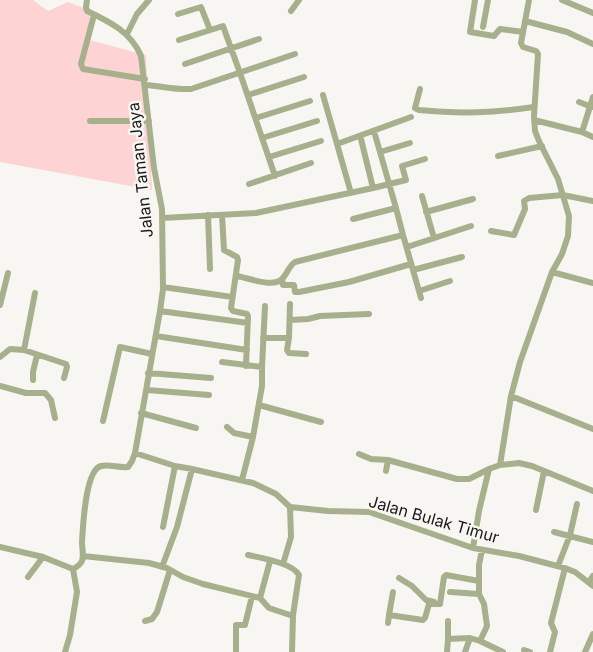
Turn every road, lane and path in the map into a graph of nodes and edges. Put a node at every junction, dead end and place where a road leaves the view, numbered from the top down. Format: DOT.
graph roads {
  1 [pos="87,0"];
  2 [pos="149,0"];
  3 [pos="299,0"];
  4 [pos="474,0"];
  5 [pos="488,0"];
  6 [pos="529,0"];
  7 [pos="562,0"];
  8 [pos="291,11"];
  9 [pos="593,13"];
  10 [pos="178,14"];
  11 [pos="94,15"];
  12 [pos="525,21"];
  13 [pos="483,27"];
  14 [pos="210,30"];
  15 [pos="523,32"];
  16 [pos="127,34"];
  17 [pos="259,39"];
  18 [pos="179,40"];
  19 [pos="593,44"];
  20 [pos="232,49"];
  21 [pos="295,54"];
  22 [pos="185,64"];
  23 [pos="240,73"];
  24 [pos="304,77"];
  25 [pos="145,82"];
  26 [pos="420,89"];
  27 [pos="248,95"];
  28 [pos="323,95"];
  29 [pos="593,97"];
  30 [pos="310,101"];
  31 [pos="579,102"];
  32 [pos="534,107"];
  33 [pos="592,107"];
  34 [pos="411,117"];
  35 [pos="256,118"];
  36 [pos="534,120"];
  37 [pos="90,121"];
  38 [pos="149,121"];
  39 [pos="317,121"];
  40 [pos="374,131"];
  41 [pos="582,132"];
  42 [pos="593,137"];
  43 [pos="262,138"];
  44 [pos="361,139"];
  45 [pos="322,141"];
  46 [pos="410,143"];
  47 [pos="337,144"];
  48 [pos="542,146"];
  49 [pos="380,152"];
  50 [pos="498,156"];
  51 [pos="269,157"];
  52 [pos="425,160"];
  53 [pos="311,163"];
  54 [pos="275,176"];
  55 [pos="249,184"];
  56 [pos="390,184"];
  57 [pos="373,188"];
  58 [pos="351,193"];
  59 [pos="563,195"];
  60 [pos="422,196"];
  61 [pos="472,199"];
  62 [pos="593,201"];
  63 [pos="396,208"];
  64 [pos="426,212"];
  65 [pos="222,215"];
  66 [pos="208,216"];
  67 [pos="162,218"];
  68 [pos="353,219"];
  69 [pos="471,226"];
  70 [pos="491,231"];
  71 [pos="404,235"];
  72 [pos="434,238"];
  73 [pos="407,247"];
  74 [pos="462,256"];
  75 [pos="412,267"];
  76 [pos="210,269"];
  77 [pos="552,272"];
  78 [pos="8,273"];
  79 [pos="237,276"];
  80 [pos="282,279"];
  81 [pos="450,281"];
  82 [pos="593,283"];
  83 [pos="162,287"];
  84 [pos="419,291"];
  85 [pos="35,293"];
  86 [pos="232,297"];
  87 [pos="421,298"];
  88 [pos="290,304"];
  89 [pos="0,305"];
  90 [pos="265,306"];
  91 [pos="160,311"];
  92 [pos="369,314"];
  93 [pos="290,320"];
  94 [pos="248,323"];
  95 [pos="156,336"];
  96 [pos="263,338"];
  97 [pos="289,338"];
  98 [pos="24,350"];
  99 [pos="247,350"];
  100 [pos="152,354"];
  101 [pos="306,354"];
  102 [pos="37,355"];
  103 [pos="0,357"];
  104 [pos="222,362"];
  105 [pos="246,366"];
  106 [pos="262,368"];
  107 [pos="148,373"];
  108 [pos="64,378"];
  109 [pos="211,378"];
  110 [pos="33,380"];
  111 [pos="0,386"];
  112 [pos="147,390"];
  113 [pos="209,395"];
  114 [pos="511,396"];
  115 [pos="259,405"];
  116 [pos="141,413"];
  117 [pos="56,418"];
  118 [pos="103,421"];
  119 [pos="321,422"];
  120 [pos="227,427"];
  121 [pos="196,428"];
  122 [pos="593,429"];
  123 [pos="254,437"];
  124 [pos="135,453"];
  125 [pos="359,454"];
  126 [pos="388,460"];
  127 [pos="175,466"];
  128 [pos="500,466"];
  129 [pos="192,469"];
  130 [pos="489,469"];
  131 [pos="386,471"];
  132 [pos="544,471"];
  133 [pos="242,480"];
  134 [pos="593,491"];
  135 [pos="577,504"];
  136 [pos="290,507"];
  137 [pos="536,510"];
  138 [pos="163,527"];
  139 [pos="554,532"];
  140 [pos="570,535"];
  141 [pos="593,542"];
  142 [pos="0,547"];
  143 [pos="473,548"];
  144 [pos="482,550"];
  145 [pos="248,555"];
  146 [pos="83,556"];
  147 [pos="43,557"];
  148 [pos="270,561"];
  149 [pos="282,564"];
  150 [pos="162,566"];
  151 [pos="562,567"];
  152 [pos="73,568"];
  153 [pos="170,570"];
  154 [pos="593,576"];
  155 [pos="28,577"];
  156 [pos="399,578"];
  157 [pos="479,581"];
  158 [pos="591,584"];
  159 [pos="393,592"];
  160 [pos="450,592"];
  161 [pos="479,594"];
  162 [pos="252,596"];
  163 [pos="260,598"];
  164 [pos="440,604"];
  165 [pos="389,615"];
  166 [pos="293,616"];
  167 [pos="145,621"];
  168 [pos="448,621"];
  169 [pos="388,623"];
  170 [pos="593,634"];
  171 [pos="470,638"];
  172 [pos="448,639"];
  173 [pos="480,642"];
  174 [pos="65,652"];
  175 [pos="236,652"];
  176 [pos="292,652"];
  177 [pos="447,652"];
  178 [pos="464,652"];
  179 [pos="503,652"];
  180 [pos="550,652"];
  181 [pos="585,652"];
  1 -- 11 [label="street"];
  2 -- 16 [label="street"];
  3 -- 8 [label="street"];
  4 -- 15 [label="street"];
  5 -- 13 [label="street"];
  6 -- 12 [label="street"];
  7 -- 9 [label="street"];
  10 -- 14 [label="street"];
  11 -- 16 [label="street, Jalan Taman Jaya"];
  11 -- 25 [label="street"];
  12 -- 15 [label="street"];
  12 -- 19 [label="street"];
  14 -- 18 [label="street"];
  14 -- 20 [label="street"];
  15 -- 32 [label="street"];
  16 -- 25 [label="street, Jalan Taman Jaya"];
  17 -- 20 [label="street"];
  20 -- 22 [label="street"];
  20 -- 23 [label="street"];
  21 -- 23 [label="street"];
  23 -- 25 [label="street"];
  23 -- 27 [label="street"];
  24 -- 27 [label="street"];
  25 -- 38 [label="street, Jalan Taman Jaya"];
  26 -- 32 [label="street"];
  27 -- 35 [label="street"];
  28 -- 47 [label="street"];
  29 -- 33 [label="street"];
  30 -- 35 [label="street"];
  31 -- 33 [label="street"];
  32 -- 36 [label="street"];
  33 -- 41 [label="street"];
  34 -- 40 [label="street"];
  35 -- 43 [label="street"];
  36 -- 41 [label="street"];
  36 -- 48 [label="street"];
  37 -- 38 [label="street"];
  38 -- 67 [label="street, Jalan Taman Jaya"];
  39 -- 43 [label="street"];
  40 -- 47 [label="street"];
  40 -- 49 [label="street"];
  41 -- 42 [label="street"];
  43 -- 51 [label="street"];
  44 -- 57 [label="street"];
  45 -- 51 [label="street"];
  46 -- 49 [label="street"];
  47 -- 58 [label="street"];
  48 -- 50 [label="street"];
  48 -- 59 [label="street"];
  49 -- 56 [label="street"];
  51 -- 54 [label="street"];
  52 -- 56 [label="street"];
  53 -- 54 [label="street"];
  54 -- 55 [label="street"];
  56 -- 57 [label="street"];
  56 -- 63 [label="street"];
  57 -- 58 [label="street"];
  58 -- 65 [label="street"];
  59 -- 62 [label="street"];
  59 -- 70 [label="street"];
  59 -- 77 [label="street"];
  60 -- 64 [label="street"];
  61 -- 64 [label="street"];
  63 -- 68 [label="street"];
  63 -- 71 [label="street"];
  64 -- 72 [label="street"];
  65 -- 66 [label="street"];
  65 -- 79 [label="street"];
  66 -- 67 [label="street"];
  66 -- 76 [label="street"];
  67 -- 83 [label="street, Jalan Taman Jaya"];
  69 -- 72 [label="street"];
  71 -- 73 [label="street"];
  71 -- 80 [label="street"];
  72 -- 73 [label="street"];
  73 -- 75 [label="street"];
  74 -- 75 [label="street"];
  75 -- 80 [label="street"];
  75 -- 84 [label="street"];
  77 -- 82 [label="street"];
  77 -- 114 [label="street"];
  78 -- 89 [label="street"];
  79 -- 80 [label="street"];
  79 -- 86 [label="street"];
  81 -- 84 [label="street"];
  83 -- 86 [label="street"];
  83 -- 91 [label="street, Jalan Taman Jaya"];
  84 -- 87 [label="street"];
  85 -- 98 [label="street"];
  86 -- 94 [label="street"];
  88 -- 93 [label="street"];
  90 -- 96 [label="street"];
  91 -- 94 [label="street"];
  91 -- 95 [label="street, Jalan Taman Jaya"];
  92 -- 93 [label="street"];
  93 -- 97 [label="street"];
  94 -- 99 [label="street"];
  95 -- 99 [label="street"];
  95 -- 100 [label="street, Jalan Taman Jaya"];
  96 -- 97 [label="street"];
  96 -- 106 [label="street"];
  97 -- 101 [label="street"];
  98 -- 102 [label="street"];
  98 -- 103 [label="street"];
  99 -- 105 [label="street"];
  100 -- 107 [label="street, Jalan Taman Jaya"];
  100 -- 118 [label="street"];
  102 -- 108 [label="street"];
  102 -- 110 [label="street"];
  104 -- 105 [label="street"];
  105 -- 106 [label="street"];
  106 -- 115 [label="street"];
  107 -- 109 [label="street"];
  107 -- 112 [label="street, Jalan Taman Jaya"];
  111 -- 117 [label="street"];
  112 -- 113 [label="street"];
  112 -- 116 [label="street, Jalan Taman Jaya"];
  114 -- 122 [label="street"];
  114 -- 128 [label="street"];
  115 -- 119 [label="street"];
  115 -- 123 [label="street"];
  116 -- 121 [label="street"];
  116 -- 124 [label="street, Jalan Taman Jaya"];
  120 -- 123 [label="street"];
  123 -- 133 [label="street"];
  124 -- 127 [label="street"];
  124 -- 146 [label="street"];
  125 -- 126 [label="street"];
  126 -- 130 [label="street"];
  126 -- 131 [label="street"];
  127 -- 129 [label="street"];
  127 -- 138 [label="street"];
  128 -- 130 [label="street"];
  128 -- 132 [label="street"];
  129 -- 133 [label="street"];
  129 -- 150 [label="street"];
  130 -- 143 [label="street"];
  132 -- 134 [label="street"];
  132 -- 137 [label="street"];
  133 -- 136 [label="street"];
  135 -- 140 [label="street"];
  136 -- 143 [label="street, Jalan Bulak Timur"];
  136 -- 149 [label="street"];
  139 -- 140 [label="street"];
  140 -- 141 [label="street"];
  140 -- 151 [label="street"];
  142 -- 147 [label="street"];
  143 -- 144 [label="street, Jalan Bulak Timur"];
  144 -- 151 [label="street, Jalan Bulak Timur"];
  144 -- 157 [label="street"];
  145 -- 148 [label="street"];
  146 -- 150 [label="street"];
  146 -- 152 [label="street"];
  147 -- 152 [label="street"];
  147 -- 155 [label="street"];
  148 -- 149 [label="street"];
  148 -- 163 [label="street"];
  149 -- 166 [label="street"];
  150 -- 153 [label="street"];
  151 -- 158 [label="street, Jalan Bulak Timur"];
  151 -- 180 [label="street"];
  152 -- 174 [label="street"];
  153 -- 162 [label="street"];
  153 -- 167 [label="street"];
  154 -- 158 [label="street"];
  156 -- 164 [label="street"];
  157 -- 161 [label="street"];
  157 -- 164 [label="street"];
  159 -- 165 [label="street"];
  160 -- 161 [label="street"];
  161 -- 173 [label="street"];
  162 -- 163 [label="street"];
  162 -- 175 [label="street"];
  163 -- 166 [label="street"];
  164 -- 165 [label="street"];
  165 -- 169 [label="street"];
  166 -- 176 [label="street"];
  168 -- 172 [label="street"];
  170 -- 181 [label="street"];
  171 -- 172 [label="street"];
  171 -- 173 [label="street"];
  171 -- 178 [label="street"];
  172 -- 177 [label="street"];
  173 -- 179 [label="street"];
}
